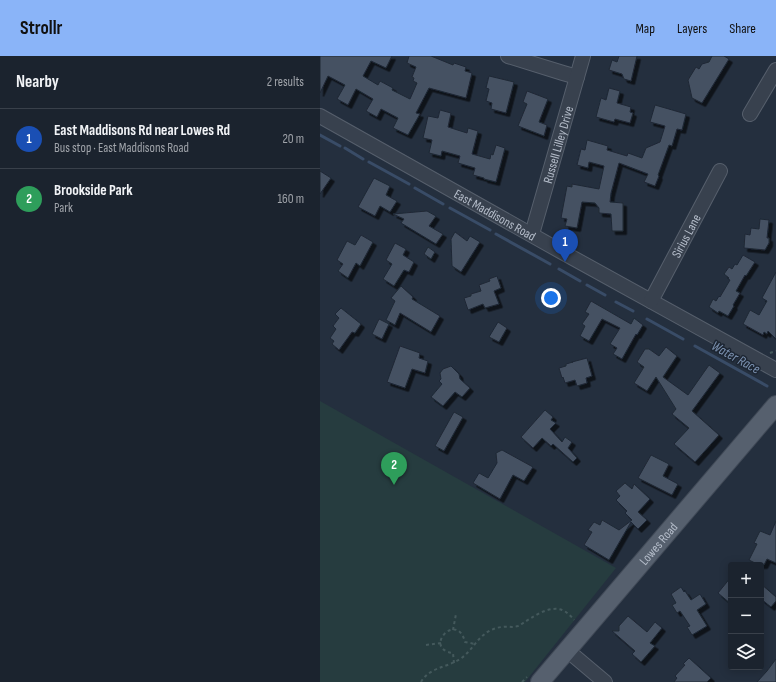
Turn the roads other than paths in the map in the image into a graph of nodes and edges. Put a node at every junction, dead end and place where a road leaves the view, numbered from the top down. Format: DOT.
graph roads {
  1 [pos="508,56"];
  2 [pos="583,56"];
  3 [pos="776,70"];
  4 [pos="577,77"];
  5 [pos="750,114"];
  6 [pos="320,116"];
  7 [pos="720,171"];
  8 [pos="532,234"];
  9 [pos="651,301"];
  10 [pos="776,370"];
  11 [pos="776,405"];
  12 [pos="567,650"];
  13 [pos="540,682"];
  14 [pos="605,682"];
  1 -- 4 [label="street"];
  2 -- 4 [label="street, Russell Lilley Drive"];
  3 -- 5 [label="street"];
  4 -- 8 [label="street, Russell Lilley Drive"];
  6 -- 8 [label="street, East Maddisons Road"];
  7 -- 9 [label="street, Sirius Lane"];
  8 -- 9 [label="street, East Maddisons Road"];
  9 -- 10 [label="street, East Maddisons Road"];
  11 -- 12 [label="main road, Lowes Road"];
  12 -- 13 [label="main road, Lowes Road"];
  12 -- 14 [label="street"];
}
